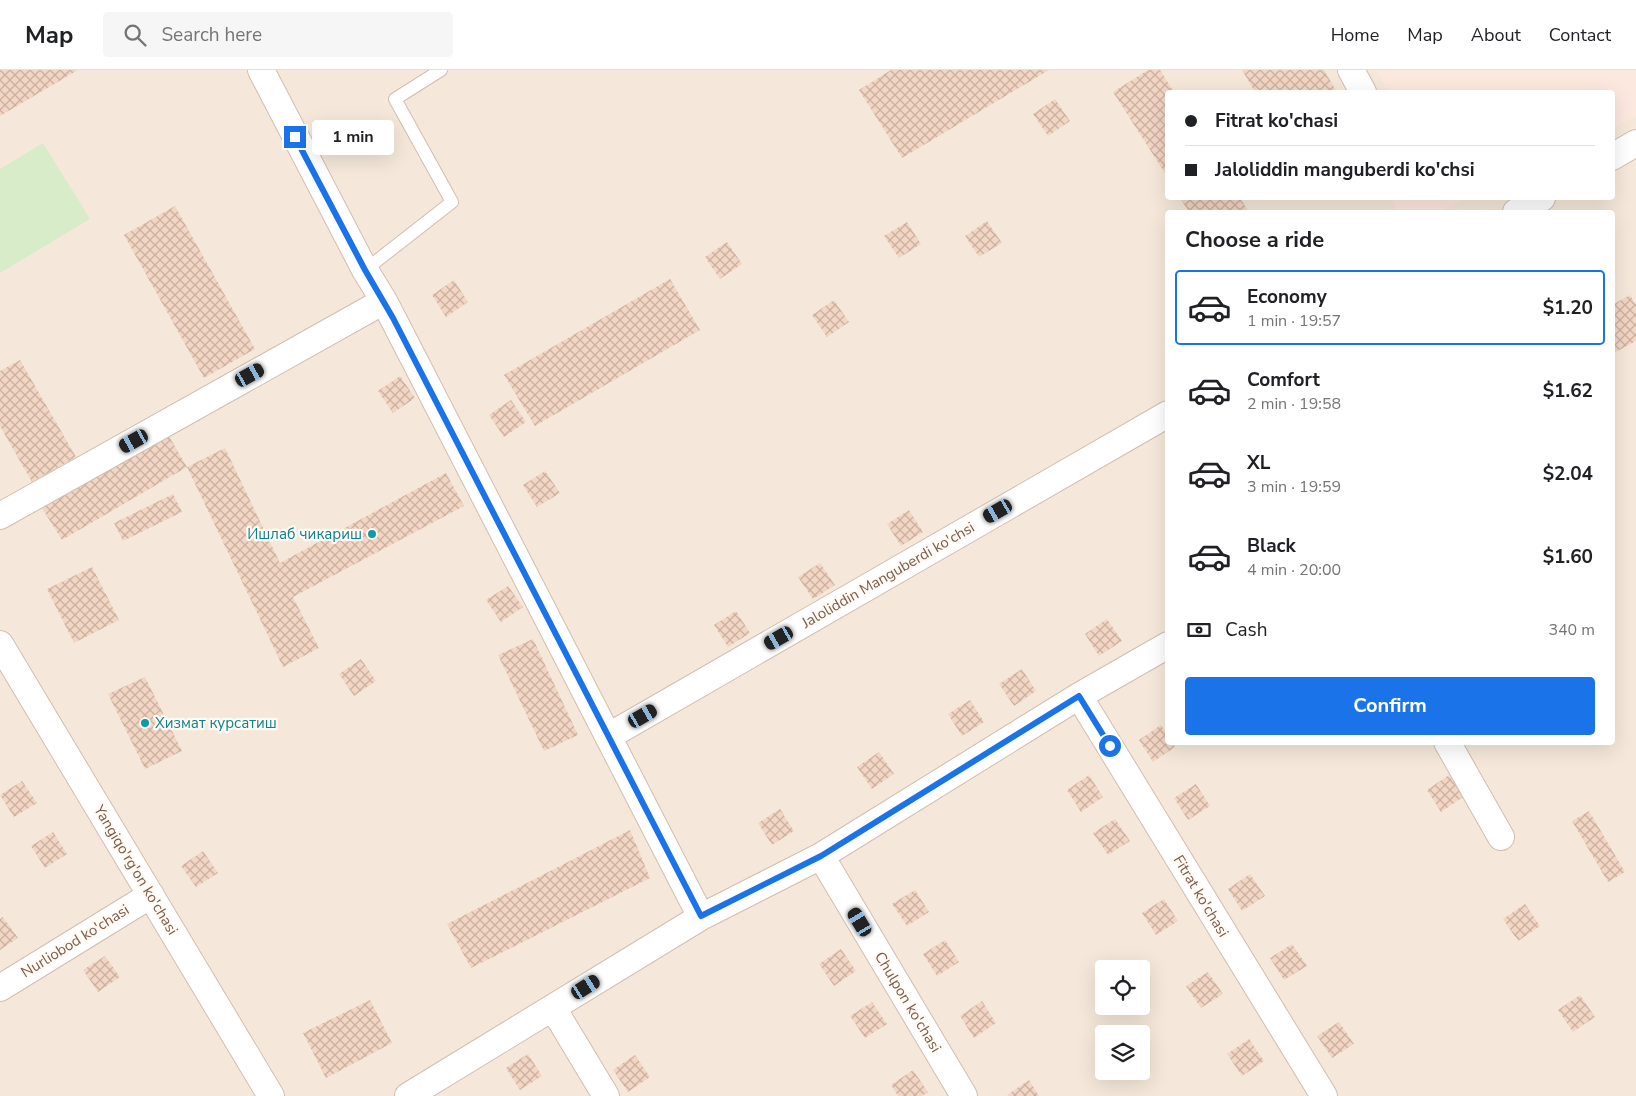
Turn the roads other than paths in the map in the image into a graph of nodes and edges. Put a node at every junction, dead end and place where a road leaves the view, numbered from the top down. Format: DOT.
graph roads {
  1 [pos="261,70"];
  2 [pos="441,70"];
  3 [pos="1351,70"];
  4 [pos="1362,90"];
  5 [pos="1636,143"];
  6 [pos="1615,155"];
  7 [pos="1538,200"];
  8 [pos="1520,210"];
  9 [pos="365,270"];
  10 [pos="384,300"];
  11 [pos="1165,416"];
  12 [pos="0,516"];
  13 [pos="0,644"];
  14 [pos="1165,648"];
  15 [pos="1079,696"];
  16 [pos="610,736"];
  17 [pos="1448,745"];
  18 [pos="1502,838"];
  19 [pos="821,856"];
  20 [pos="151,895"];
  21 [pos="701,916"];
  22 [pos="0,988"];
  23 [pos="553,1008"];
  24 [pos="271,1096"];
  25 [pos="408,1096"];
  26 [pos="606,1096"];
  27 [pos="964,1096"];
  28 [pos="1324,1096"];
  1 -- 9 [label="street"];
  2 -- 9 [label="lane"];
  3 -- 4 [label="street"];
  5 -- 6 [label="street"];
  7 -- 8 [label="street"];
  9 -- 10 [label="street"];
  10 -- 12 [label="street"];
  10 -- 16 [label="street"];
  11 -- 16 [label="street, Jaloliddin Manguberdi ko'chsi"];
  13 -- 20 [label="street, Yangiqo'rg'on ko'chasi"];
  14 -- 15 [label="street"];
  15 -- 19 [label="street"];
  15 -- 28 [label="street, Fitrat ko'chasi"];
  16 -- 21 [label="street"];
  17 -- 18 [label="street"];
  19 -- 21 [label="street"];
  19 -- 27 [label="street, Chulpon ko'chasi"];
  20 -- 22 [label="street, Nurliobod ko'chasi"];
  20 -- 24 [label="street, Yangiqo'rg'on ko'chasi"];
  21 -- 23 [label="street"];
  23 -- 25 [label="street"];
  23 -- 26 [label="street"];
}
